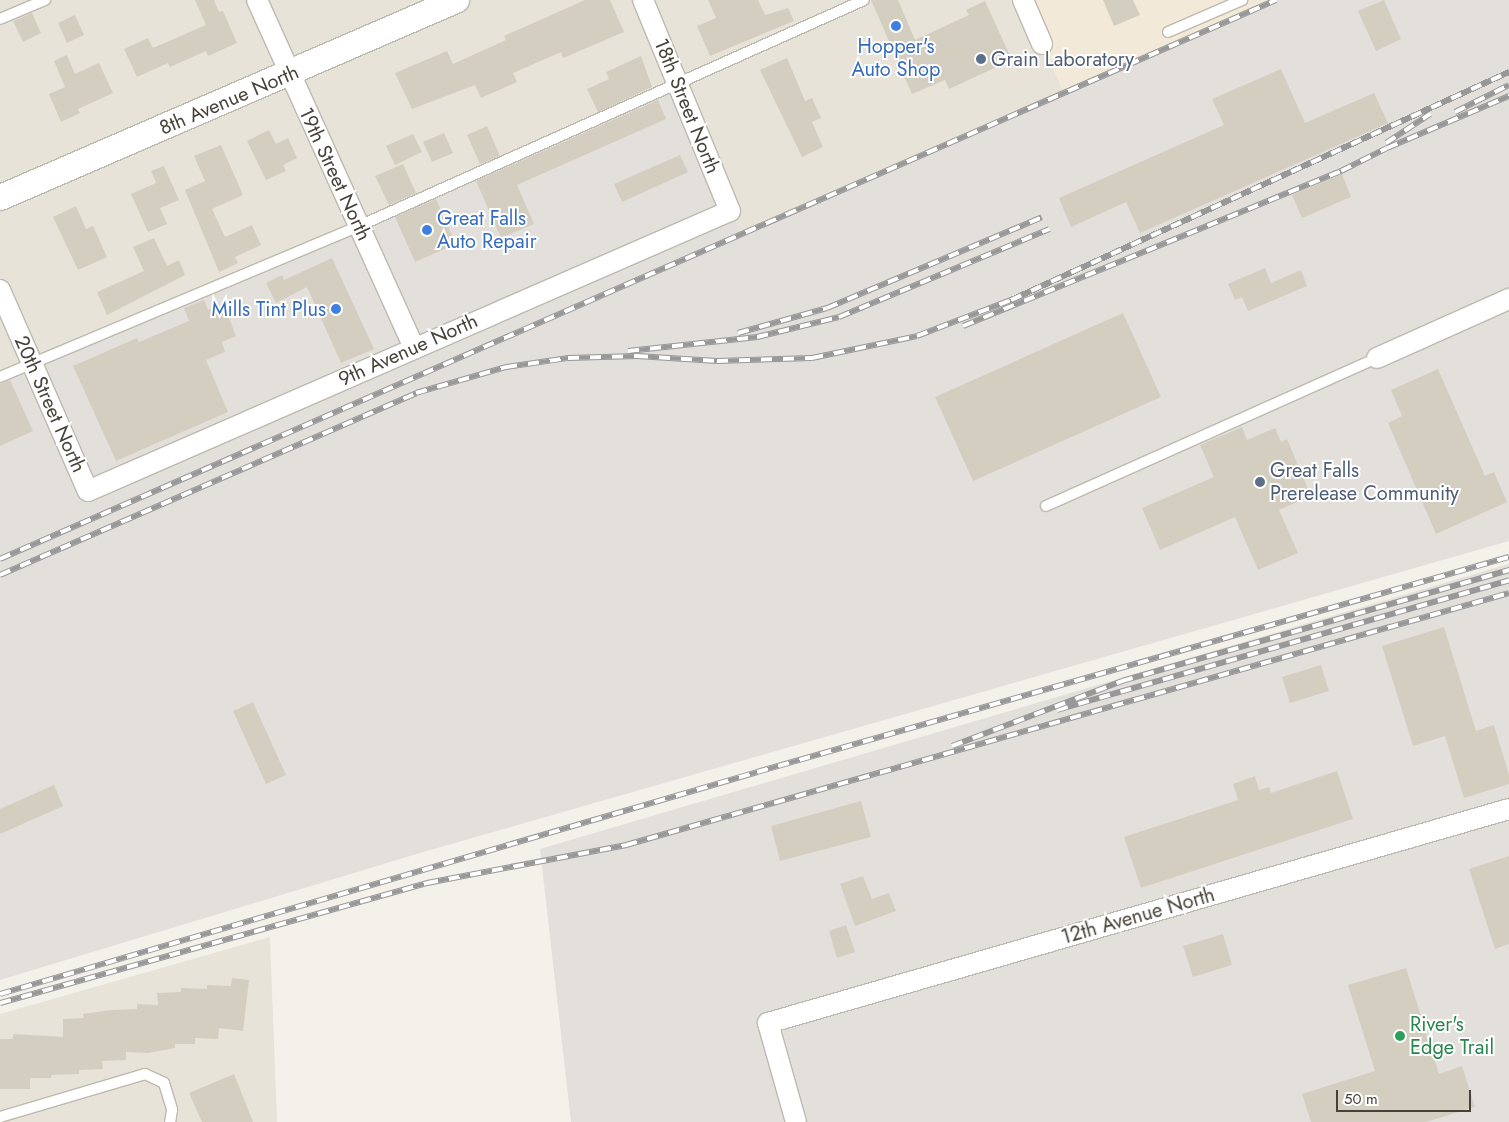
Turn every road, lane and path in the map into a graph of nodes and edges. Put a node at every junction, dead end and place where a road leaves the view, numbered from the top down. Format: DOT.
graph roads {
  1 [pos="45,0"];
  2 [pos="257,0"];
  3 [pos="456,0"];
  4 [pos="643,0"];
  5 [pos="864,0"];
  6 [pos="1023,0"];
  7 [pos="1242,0"];
  8 [pos="0,19"];
  9 [pos="1168,32"];
  10 [pos="1042,44"];
  11 [pos="290,74"];
  12 [pos="677,81"];
  13 [pos="0,197"];
  14 [pos="730,211"];
  15 [pos="359,226"];
  16 [pos="0,290"];
  17 [pos="1509,299"];
  18 [pos="414,347"];
  19 [pos="1377,358"];
  20 [pos="31,363"];
  21 [pos="0,377"];
  22 [pos="88,491"];
  23 [pos="1046,506"];
  24 [pos="1509,809"];
  25 [pos="0,1117"];
  26 [pos="170,1122"];
  27 [pos="796,1122"];
  1 -- 8 [label="lane"];
  2 -- 11 [label="street, 19th Street North"];
  3 -- 11 [label="street, 8th Avenue North"];
  4 -- 12 [label="street, 18th Street North"];
  5 -- 12 [label="lane"];
  6 -- 10 [label="street"];
  7 -- 9 [label="lane"];
  11 -- 13 [label="street, 8th Avenue North"];
  11 -- 15 [label="street, 19th Street North"];
  12 -- 14 [label="street, 18th Street North"];
  12 -- 15 [label="lane"];
  14 -- 18 [label="street, 9th Avenue North"];
  15 -- 18 [label="street, 19th Street North"];
  15 -- 20 [label="lane"];
  16 -- 20 [label="street, 20th Street North"];
  17 -- 19 [label="street"];
  18 -- 22 [label="street, 9th Avenue North"];
  19 -- 23 [label="lane"];
  20 -- 21 [label="lane"];
  20 -- 22 [label="street, 20th Street North"];
  24 -- 27 [label="street, 12th Avenue North"];
  25 -- 26 [label="lane"];
}
